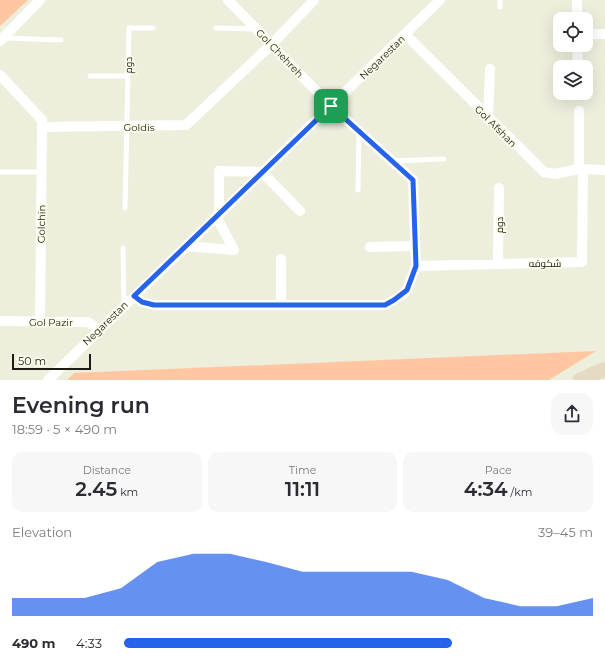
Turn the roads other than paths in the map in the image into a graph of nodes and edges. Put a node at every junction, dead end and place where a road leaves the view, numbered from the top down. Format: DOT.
graph roads {
  1 [pos="40,0"];
  2 [pos="228,0"];
  3 [pos="314,0"];
  4 [pos="440,0"];
  5 [pos="500,0"];
  6 [pos="577,0"];
  7 [pos="500,7"];
  8 [pos="577,12"];
  9 [pos="153,28"];
  10 [pos="216,28"];
  11 [pos="257,29"];
  12 [pos="405,34"];
  13 [pos="593,34"];
  14 [pos="605,34"];
  15 [pos="1,39"];
  16 [pos="61,40"];
  17 [pos="272,44"];
  18 [pos="490,68"];
  19 [pos="0,75"];
  20 [pos="90,76"];
  21 [pos="128,76"];
  22 [pos="331,106"];
  23 [pos="579,111"];
  24 [pos="488,118"];
  25 [pos="42,126"];
  26 [pos="126,126"];
  27 [pos="359,132"];
  28 [pos="444,159"];
  29 [pos="391,161"];
  30 [pos="581,170"];
  31 [pos="605,170"];
  32 [pos="0,172"];
  33 [pos="41,172"];
  34 [pos="262,172"];
  35 [pos="499,188"];
  36 [pos="358,190"];
  37 [pos="125,208"];
  38 [pos="300,211"];
  39 [pos="218,215"];
  40 [pos="186,246"];
  41 [pos="414,246"];
  42 [pos="370,247"];
  43 [pos="123,248"];
  44 [pos="281,259"];
  45 [pos="498,263"];
  46 [pos="416,266"];
  47 [pos="134,296"];
  48 [pos="281,305"];
  49 [pos="124,306"];
  50 [pos="0,321"];
  51 [pos="40,322"];
  52 [pos="99,330"];
  53 [pos="605,370"];
  54 [pos="48,380"];
  55 [pos="580,380"];
  1 -- 15 [label="street"];
  2 -- 11 [label="street, Gol Chehreh"];
  3 -- 17 [label="street, Goldis"];
  4 -- 12 [label="street, Negarestan"];
  5 -- 7 [label="lane"];
  6 -- 8 [label="street"];
  9 -- 21 [label="lane, دوم"];
  10 -- 11 [label="lane"];
  11 -- 17 [label="street, Gol Chehreh"];
  12 -- 22 [label="street, Negarestan"];
  12 -- 24 [label="street, Gol Afshan"];
  13 -- 14 [label="street"];
  15 -- 16 [label="lane"];
  17 -- 22 [label="street, Gol Chehreh"];
  17 -- 26 [label="street, Goldis"];
  18 -- 24 [label="street"];
  19 -- 25 [label="street"];
  20 -- 21 [label="lane"];
  21 -- 26 [label="lane, دوم"];
  22 -- 27 [label="street, Gol Chehreh"];
  22 -- 34 [label="street, Negarestan"];
  23 -- 30 [label="street"];
  24 -- 30 [label="street, Gol Afshan"];
  25 -- 26 [label="street, Goldis"];
  25 -- 33 [label="street, Golchin"];
  26 -- 37 [label="lane, دوم"];
  27 -- 29 [label="street, Gol Chehreh"];
  27 -- 36 [label="lane"];
  28 -- 29 [label="lane"];
  29 -- 41 [label="street, Gol Chehreh"];
  30 -- 31 [label="street, Gol Afshan"];
  30 -- 45 [label="street, شکوفه"];
  32 -- 33 [label="lane"];
  33 -- 51 [label="street, Golchin"];
  34 -- 38 [label="street"];
  34 -- 39 [label="street, Negarestan"];
  34 -- 39 [label="street"];
  35 -- 45 [label="street, دوم"];
  39 -- 40 [label="street, Negarestan"];
  39 -- 40 [label="street"];
  40 -- 47 [label="street, Negarestan"];
  41 -- 42 [label="street"];
  41 -- 46 [label="street, Gol Chehreh"];
  43 -- 49 [label="lane"];
  44 -- 48 [label="street"];
  45 -- 46 [label="street, شکوفه"];
  46 -- 48 [label="street"];
  47 -- 48 [label="street"];
  47 -- 49 [label="street, Negarestan"];
  49 -- 52 [label="street, Negarestan"];
  50 -- 51 [label="street, Gol Pazir"];
  51 -- 52 [label="street, Gol Pazir"];
  52 -- 54 [label="street, Negarestan"];
  53 -- 55 [label="main road"];
}
